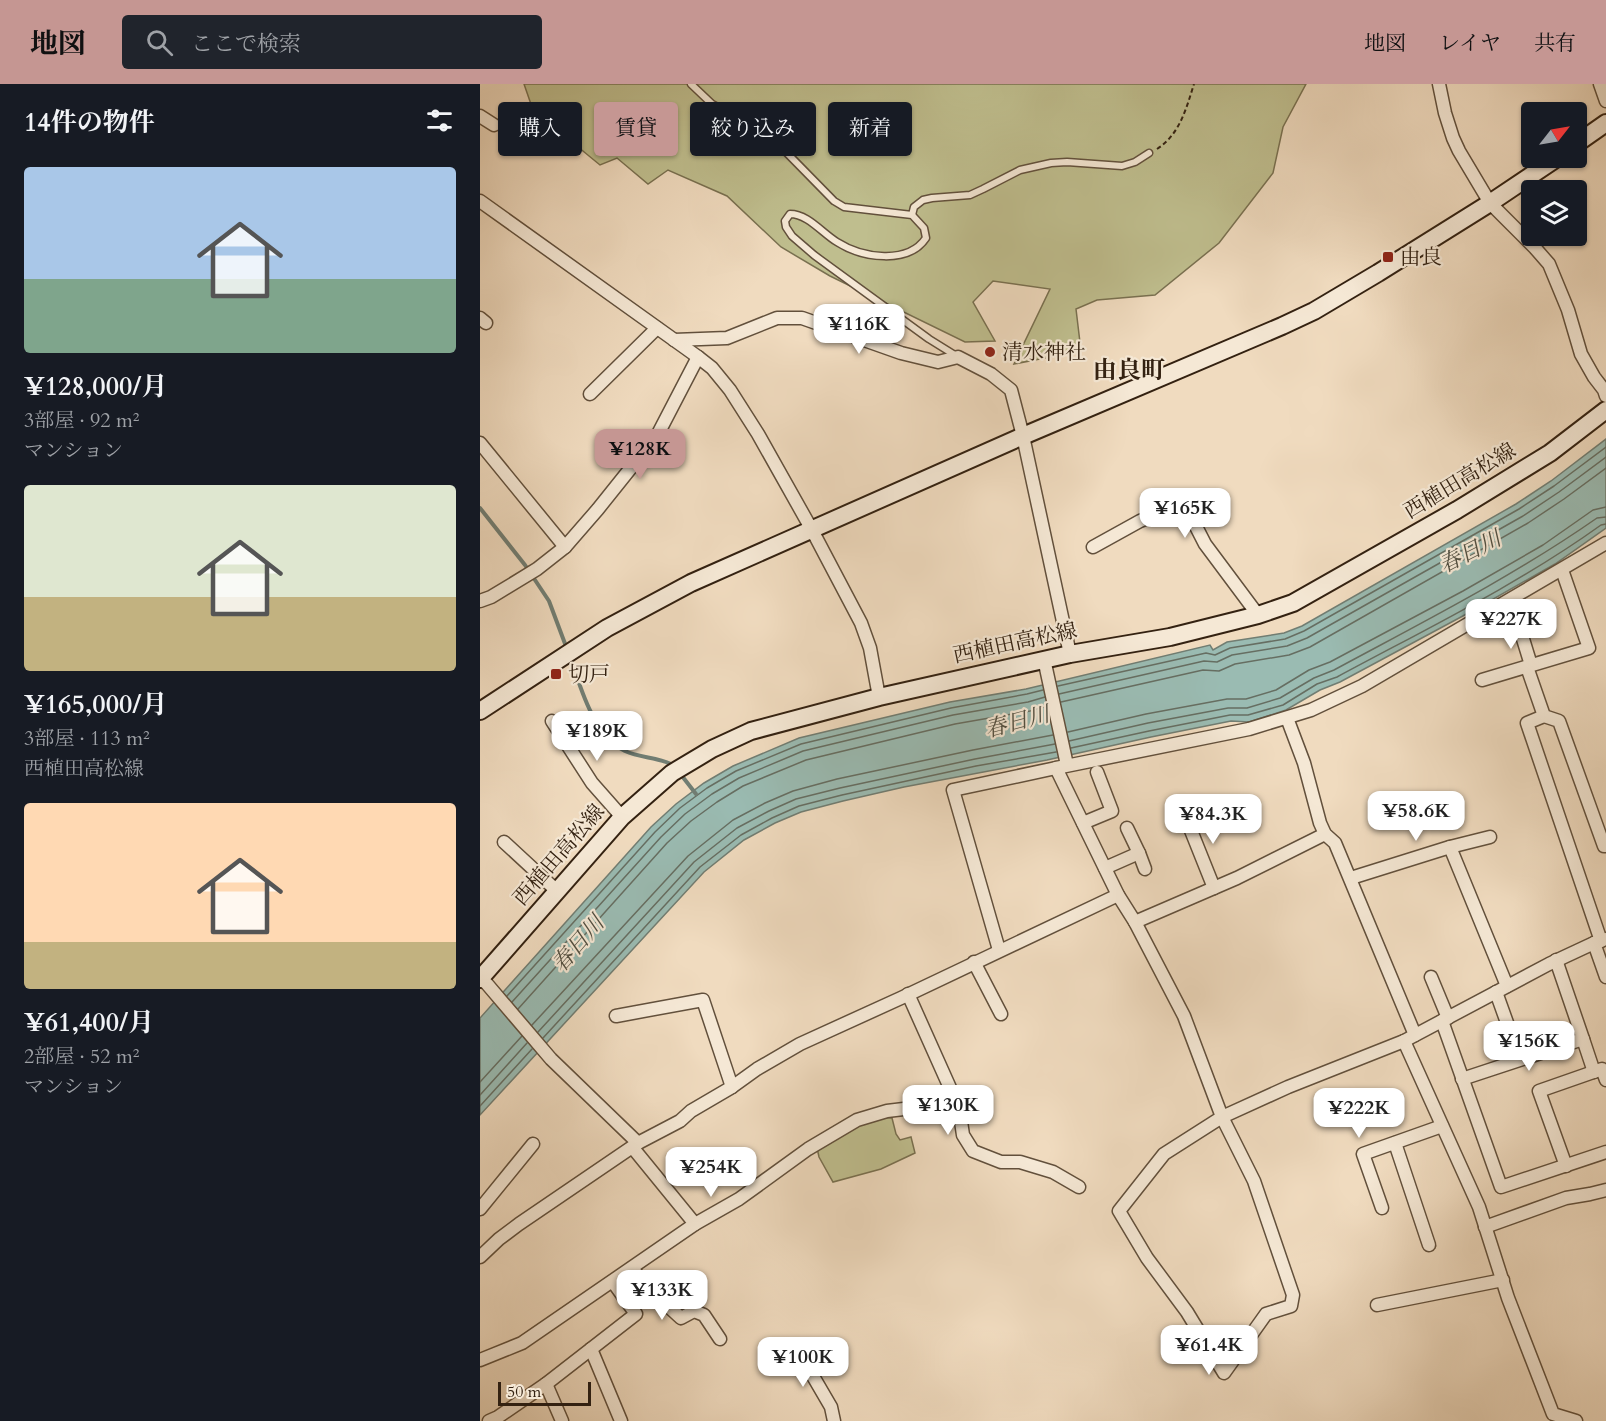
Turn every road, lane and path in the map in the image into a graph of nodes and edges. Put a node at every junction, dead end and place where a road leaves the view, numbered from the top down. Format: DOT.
graph roads {
  1 [pos="691,84"];
  2 [pos="1194,84"];
  3 [pos="1439,84"];
  4 [pos="1600,84"];
  5 [pos="1606,101"];
  6 [pos="480,116"];
  7 [pos="494,125"];
  8 [pos="1606,125"];
  9 [pos="1587,137"];
  10 [pos="1149,153"];
  11 [pos="1542,168"];
  12 [pos="480,201"];
  13 [pos="1490,203"];
  14 [pos="912,215"];
  15 [pos="657,328"];
  16 [pos="674,340"];
  17 [pos="698,357"];
  18 [pos="958,357"];
  19 [pos="590,394"];
  20 [pos="1606,396"];
  21 [pos="1606,410"];
  22 [pos="1023,436"];
  23 [pos="480,443"];
  24 [pos="812,530"];
  25 [pos="1606,543"];
  26 [pos="565,547"];
  27 [pos="1092,547"];
  28 [pos="1562,570"];
  29 [pos="480,601"];
  30 [pos="1258,615"];
  31 [pos="1519,626"];
  32 [pos="1070,654"];
  33 [pos="1044,659"];
  34 [pos="1529,666"];
  35 [pos="1482,680"];
  36 [pos="879,697"];
  37 [pos="480,711"];
  38 [pos="1544,716"];
  39 [pos="1287,718"];
  40 [pos="552,721"];
  41 [pos="1061,766"];
  42 [pos="1097,772"];
  43 [pos="1184,813"];
  44 [pos="622,817"];
  45 [pos="1083,823"];
  46 [pos="1127,828"];
  47 [pos="1325,834"];
  48 [pos="1490,837"];
  49 [pos="504,842"];
  50 [pos="1606,846"];
  51 [pos="1450,847"];
  52 [pos="1139,853"];
  53 [pos="1105,868"];
  54 [pos="1145,868"];
  55 [pos="1351,878"];
  56 [pos="1214,888"];
  57 [pos="557,891"];
  58 [pos="1118,894"];
  59 [pos="1135,922"];
  60 [pos="1600,941"];
  61 [pos="999,950"];
  62 [pos="1556,960"];
  63 [pos="974,962"];
  64 [pos="1431,977"];
  65 [pos="1606,977"];
  66 [pos="482,980"];
  67 [pos="1502,989"];
  68 [pos="908,994"];
  69 [pos="1001,1014"];
  70 [pos="616,1016"];
  71 [pos="1445,1019"];
  72 [pos="1415,1035"];
  73 [pos="1583,1039"];
  74 [pos="1404,1041"];
  75 [pos="1520,1059"];
  76 [pos="1594,1072"];
  77 [pos="1462,1079"];
  78 [pos="1606,1080"];
  79 [pos="732,1087"];
  80 [pos="959,1108"];
  81 [pos="1222,1116"];
  82 [pos="1442,1126"];
  83 [pos="1395,1143"];
  84 [pos="533,1144"];
  85 [pos="635,1145"];
  86 [pos="1606,1152"];
  87 [pos="1566,1166"];
  88 [pos="1079,1187"];
  89 [pos="1606,1190"];
  90 [pos="1382,1208"];
  91 [pos="480,1209"];
  92 [pos="695,1224"];
  93 [pos="1485,1227"];
  94 [pos="1429,1245"];
  95 [pos="480,1257"];
  96 [pos="632,1268"];
  97 [pos="1503,1280"];
  98 [pos="613,1282"];
  99 [pos="1377,1305"];
  100 [pos="720,1339"];
  101 [pos="796,1347"];
  102 [pos="591,1349"];
  103 [pos="480,1360"];
  104 [pos="546,1384"];
  105 [pos="496,1420"];
  106 [pos="562,1421"];
  107 [pos="621,1421"];
  108 [pos="834,1421"];
  109 [pos="1576,1421"];
  1 -- 14 [label="lane"];
  2 -- 10 [label="path"];
  3 -- 13 [label="street"];
  4 -- 5 [label="street"];
  6 -- 7 [label="street"];
  8 -- 9 [label="main road"];
  10 -- 14 [label="lane"];
  11 -- 13 [label="main road"];
  12 -- 15 [label="street"];
  13 -- 20 [label="street"];
  13 -- 22 [label="main road"];
  14 -- 18 [label="lane"];
  15 -- 16 [label="street"];
  15 -- 19 [label="street"];
  16 -- 17 [label="street"];
  16 -- 18 [label="street"];
  17 -- 24 [label="street"];
  17 -- 26 [label="street"];
  18 -- 22 [label="street"];
  21 -- 30 [label="main road, 西植田高松線"];
  22 -- 24 [label="main road"];
  22 -- 32 [label="street"];
  23 -- 26 [label="street"];
  24 -- 36 [label="street"];
  24 -- 37 [label="main road"];
  25 -- 28 [label="street"];
  26 -- 29 [label="street"];
  27 -- 30 [label="street"];
  28 -- 34 [label="street"];
  28 -- 39 [label="street"];
  30 -- 32 [label="main road, 西植田高松線"];
  31 -- 34 [label="street"];
  32 -- 33 [label="main road, 西植田高松線"];
  33 -- 36 [label="main road, 西植田高松線"];
  33 -- 41 [label="street"];
  34 -- 35 [label="street"];
  34 -- 38 [label="street"];
  36 -- 44 [label="main road, 西植田高松線"];
  38 -- 50 [label="street"];
  38 -- 60 [label="street"];
  39 -- 41 [label="street"];
  39 -- 47 [label="street"];
  40 -- 44 [label="street"];
  41 -- 45 [label="street"];
  41 -- 61 [label="street"];
  42 -- 45 [label="street"];
  43 -- 56 [label="street"];
  44 -- 57 [label="main road, 西植田高松線"];
  45 -- 53 [label="street"];
  46 -- 52 [label="street"];
  47 -- 55 [label="street"];
  47 -- 56 [label="street"];
  48 -- 51 [label="street"];
  49 -- 57 [label="street"];
  51 -- 55 [label="street"];
  51 -- 67 [label="street"];
  52 -- 53 [label="street"];
  52 -- 54 [label="street"];
  53 -- 58 [label="street"];
  55 -- 72 [label="street"];
  56 -- 59 [label="street"];
  57 -- 66 [label="main road, 西植田高松線"];
  58 -- 59 [label="street"];
  58 -- 61 [label="street"];
  59 -- 81 [label="street"];
  60 -- 62 [label="street"];
  60 -- 65 [label="street"];
  61 -- 63 [label="street"];
  62 -- 67 [label="street"];
  62 -- 73 [label="street"];
  63 -- 68 [label="street"];
  63 -- 69 [label="street"];
  64 -- 71 [label="street"];
  66 -- 85 [label="street"];
  67 -- 71 [label="street"];
  67 -- 75 [label="street"];
  68 -- 79 [label="street"];
  68 -- 80 [label="street"];
  70 -- 79 [label="street"];
  71 -- 72 [label="street"];
  71 -- 77 [label="street"];
  72 -- 74 [label="street"];
  73 -- 75 [label="street"];
  73 -- 76 [label="street"];
  74 -- 81 [label="street"];
  74 -- 82 [label="street"];
  75 -- 77 [label="street"];
  76 -- 78 [label="street"];
  76 -- 87 [label="street"];
  77 -- 87 [label="street"];
  79 -- 85 [label="street"];
  80 -- 88 [label="street"];
  80 -- 92 [label="street"];
  81 -- 81 [label="street"];
  82 -- 83 [label="street"];
  82 -- 93 [label="street"];
  83 -- 90 [label="street"];
  83 -- 94 [label="street"];
  84 -- 91 [label="street"];
  85 -- 92 [label="street"];
  85 -- 95 [label="street"];
  86 -- 87 [label="street"];
  89 -- 93 [label="street"];
  92 -- 96 [label="street"];
  93 -- 97 [label="street"];
  96 -- 98 [label="street"];
  96 -- 100 [label="street"];
  97 -- 99 [label="street"];
  97 -- 109 [label="street"];
  98 -- 102 [label="street"];
  98 -- 103 [label="street"];
  101 -- 108 [label="street"];
  102 -- 104 [label="street"];
  102 -- 107 [label="street"];
  104 -- 105 [label="street"];
  104 -- 106 [label="street"];
}
